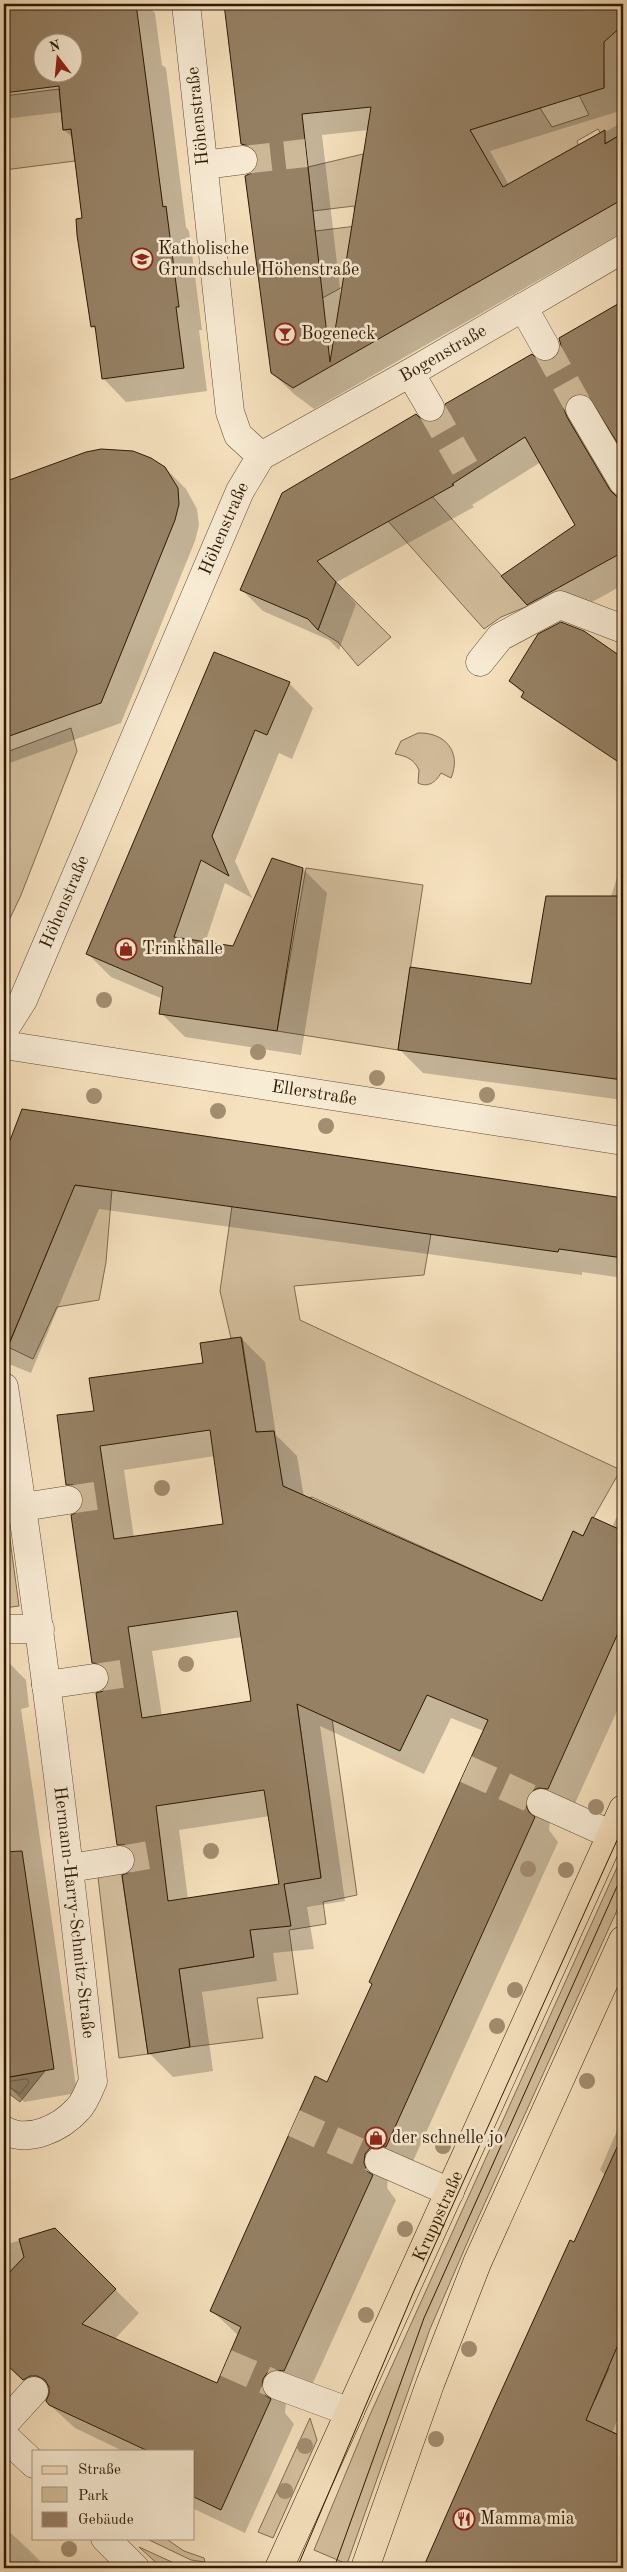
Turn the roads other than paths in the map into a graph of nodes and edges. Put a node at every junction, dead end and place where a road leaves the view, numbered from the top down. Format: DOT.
graph roads {
  1 [pos="186,4"];
  2 [pos="243,160"];
  3 [pos="204,165"];
  4 [pos="623,248"];
  5 [pos="523,307"];
  6 [pos="545,346"];
  7 [pos="410,374"];
  8 [pos="430,406"];
  9 [pos="580,409"];
  10 [pos="261,456"];
  11 [pos="623,482"];
  12 [pos="623,629"];
  13 [pos="480,662"];
  14 [pos="4,1030"];
  15 [pos="4,1045"];
  16 [pos="623,1141"];
  17 [pos="4,1387"];
  18 [pos="68,1500"];
  19 [pos="23,1507"];
  20 [pos="6,1629"];
  21 [pos="40,1629"];
  22 [pos="94,1678"];
  23 [pos="46,1685"];
  24 [pos="541,1803"];
  25 [pos="623,1809"];
  26 [pos="612,1835"];
  27 [pos="120,1860"];
  28 [pos="70,1868"];
  29 [pos="623,1940"];
  30 [pos="4,2130"];
  31 [pos="379,2161"];
  32 [pos="450,2192"];
  33 [pos="277,2385"];
  34 [pos="34,2391"];
  35 [pos="350,2412"];
  36 [pos="4,2424"];
  37 [pos="4,2436"];
  38 [pos="32,2462"];
  39 [pos="279,2568"];
  40 [pos="365,2568"];
  1 -- 3 [label="street, Höhenstraße"];
  2 -- 3 [label="street"];
  3 -- 10 [label="street, Höhenstraße"];
  4 -- 5 [label="street, Bogenstraße"];
  5 -- 6 [label="street"];
  5 -- 7 [label="street, Bogenstraße"];
  7 -- 8 [label="street"];
  7 -- 10 [label="street, Bogenstraße"];
  9 -- 11 [label="street"];
  10 -- 14 [label="street, Höhenstraße"];
  12 -- 13 [label="street"];
  15 -- 16 [label="street, Ellerstraße"];
  17 -- 19 [label="street, Hermann-Harry-Schmitz-Straße"];
  18 -- 19 [label="street"];
  19 -- 21 [label="street, Hermann-Harry-Schmitz-Straße"];
  20 -- 21 [label="street"];
  21 -- 23 [label="street, Hermann-Harry-Schmitz-Straße"];
  22 -- 23 [label="street"];
  23 -- 28 [label="street, Hermann-Harry-Schmitz-Straße"];
  24 -- 26 [label="street"];
  25 -- 26 [label="main road, Kruppstraße"];
  26 -- 32 [label="main road, Kruppstraße"];
  27 -- 28 [label="street"];
  28 -- 30 [label="street, Hermann-Harry-Schmitz-Straße"];
  29 -- 40 [label="main road"];
  31 -- 32 [label="street"];
  32 -- 35 [label="main road, Kruppstraße"];
  33 -- 35 [label="street"];
  34 -- 36 [label="street"];
  35 -- 39 [label="main road, Kruppstraße"];
  37 -- 38 [label="street"];
}
